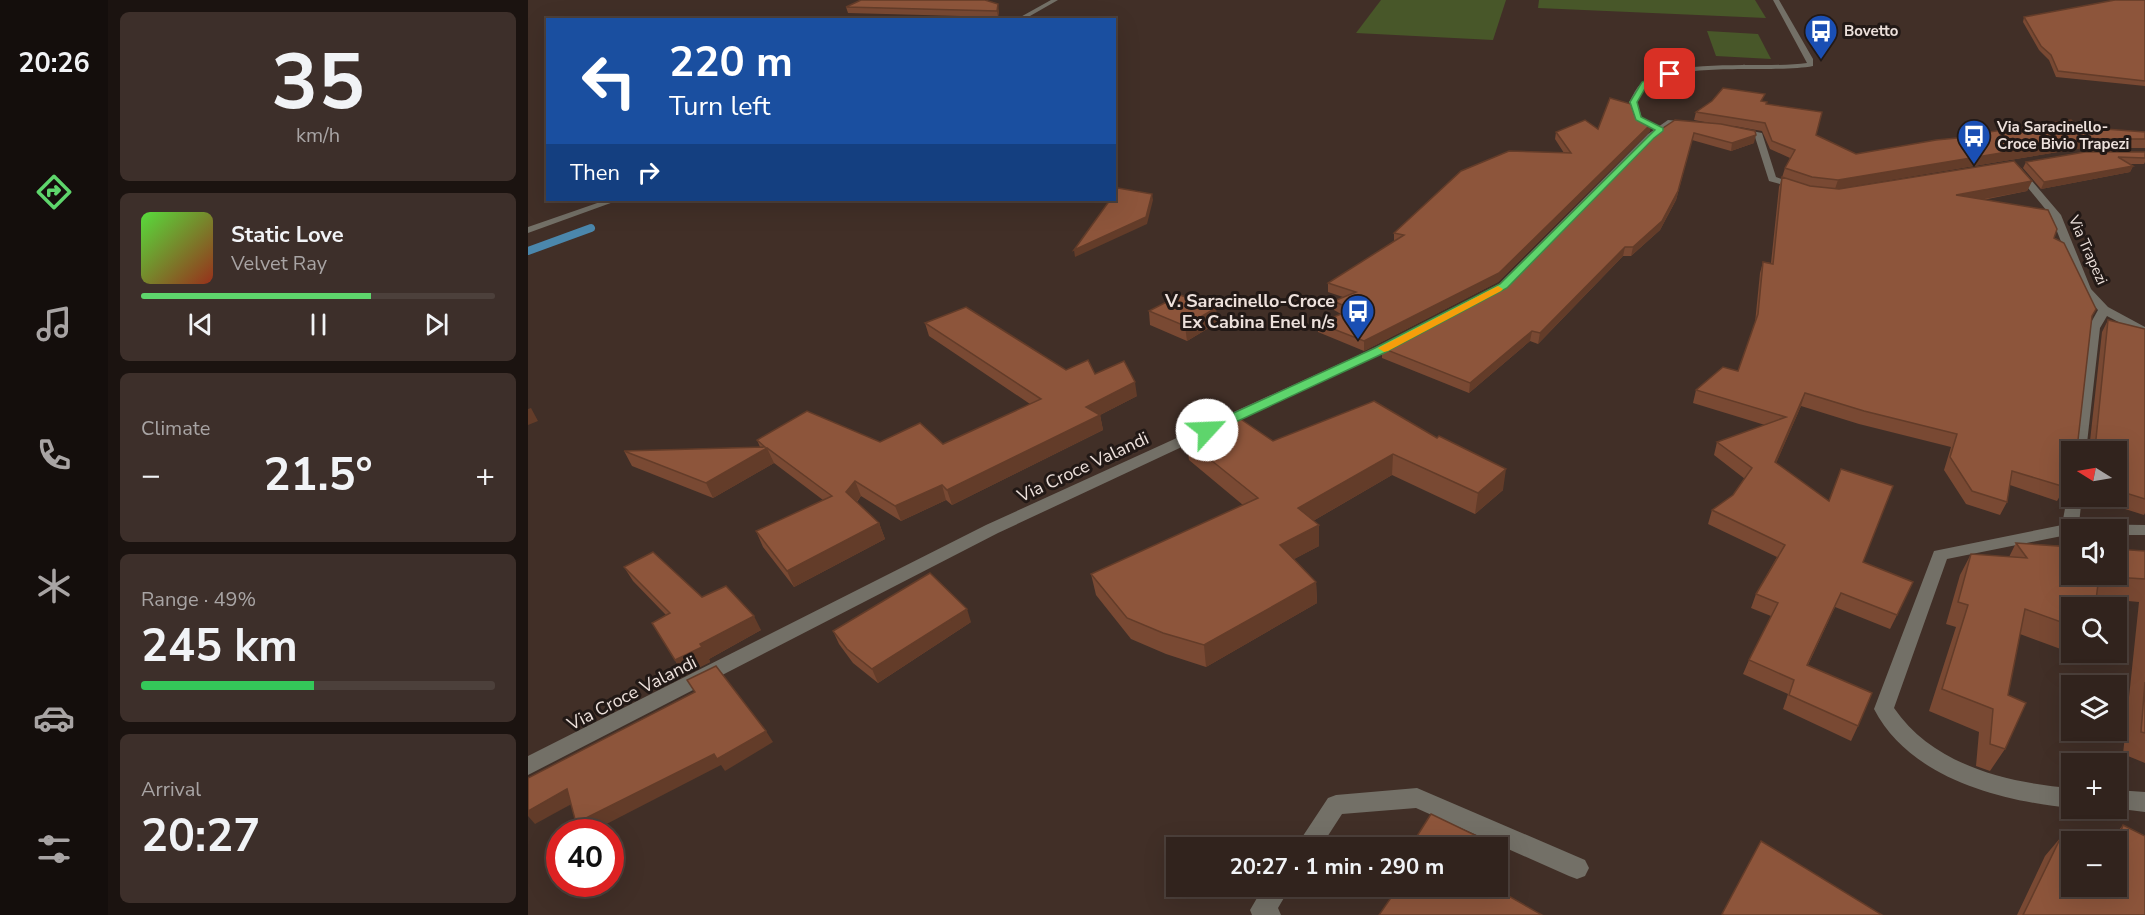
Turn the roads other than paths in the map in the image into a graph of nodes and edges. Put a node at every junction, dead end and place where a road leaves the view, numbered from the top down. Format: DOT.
graph roads {
  1 [pos="1055,0"];
  2 [pos="1776,0"];
  3 [pos="1022,18"];
  4 [pos="1700,125"];
  5 [pos="1720,127"];
  6 [pos="1661,130"];
  7 [pos="2014,166"];
  8 [pos="1808,191"];
  9 [pos="611,201"];
  10 [pos="528,230"];
  11 [pos="1483,297"];
  12 [pos="2104,310"];
  13 [pos="2145,332"];
  14 [pos="1410,334"];
  15 [pos="2080,441"];
  16 [pos="2127,530"];
  17 [pos="2145,530"];
  18 [pos="2061,531"];
  19 [pos="528,766"];
  20 [pos="2061,798"];
  21 [pos="2127,801"];
  22 [pos="2145,802"];
  23 [pos="1314,837"];
  24 [pos="1506,837"];
  25 [pos="1508,838"];
  26 [pos="1577,868"];
  27 [pos="1271,897"];
  28 [pos="1269,915"];
  1 -- 3 [label="street"];
  2 -- 6 [label="street"];
  4 -- 6 [label="street"];
  5 -- 8 [label="street"];
  6 -- 11 [label="street"];
  7 -- 12 [label="street, Via Trapezi"];
  9 -- 10 [label="street"];
  12 -- 13 [label="street, Via Trapezi"];
  12 -- 15 [label="street"];
  14 -- 19 [label="street, Via Croce Valandi"];
  16 -- 17 [label="street"];
  18 -- 20 [label="street"];
  21 -- 22 [label="street"];
  23 -- 24 [label="street"];
  25 -- 26 [label="street"];
  27 -- 28 [label="street"];
}
